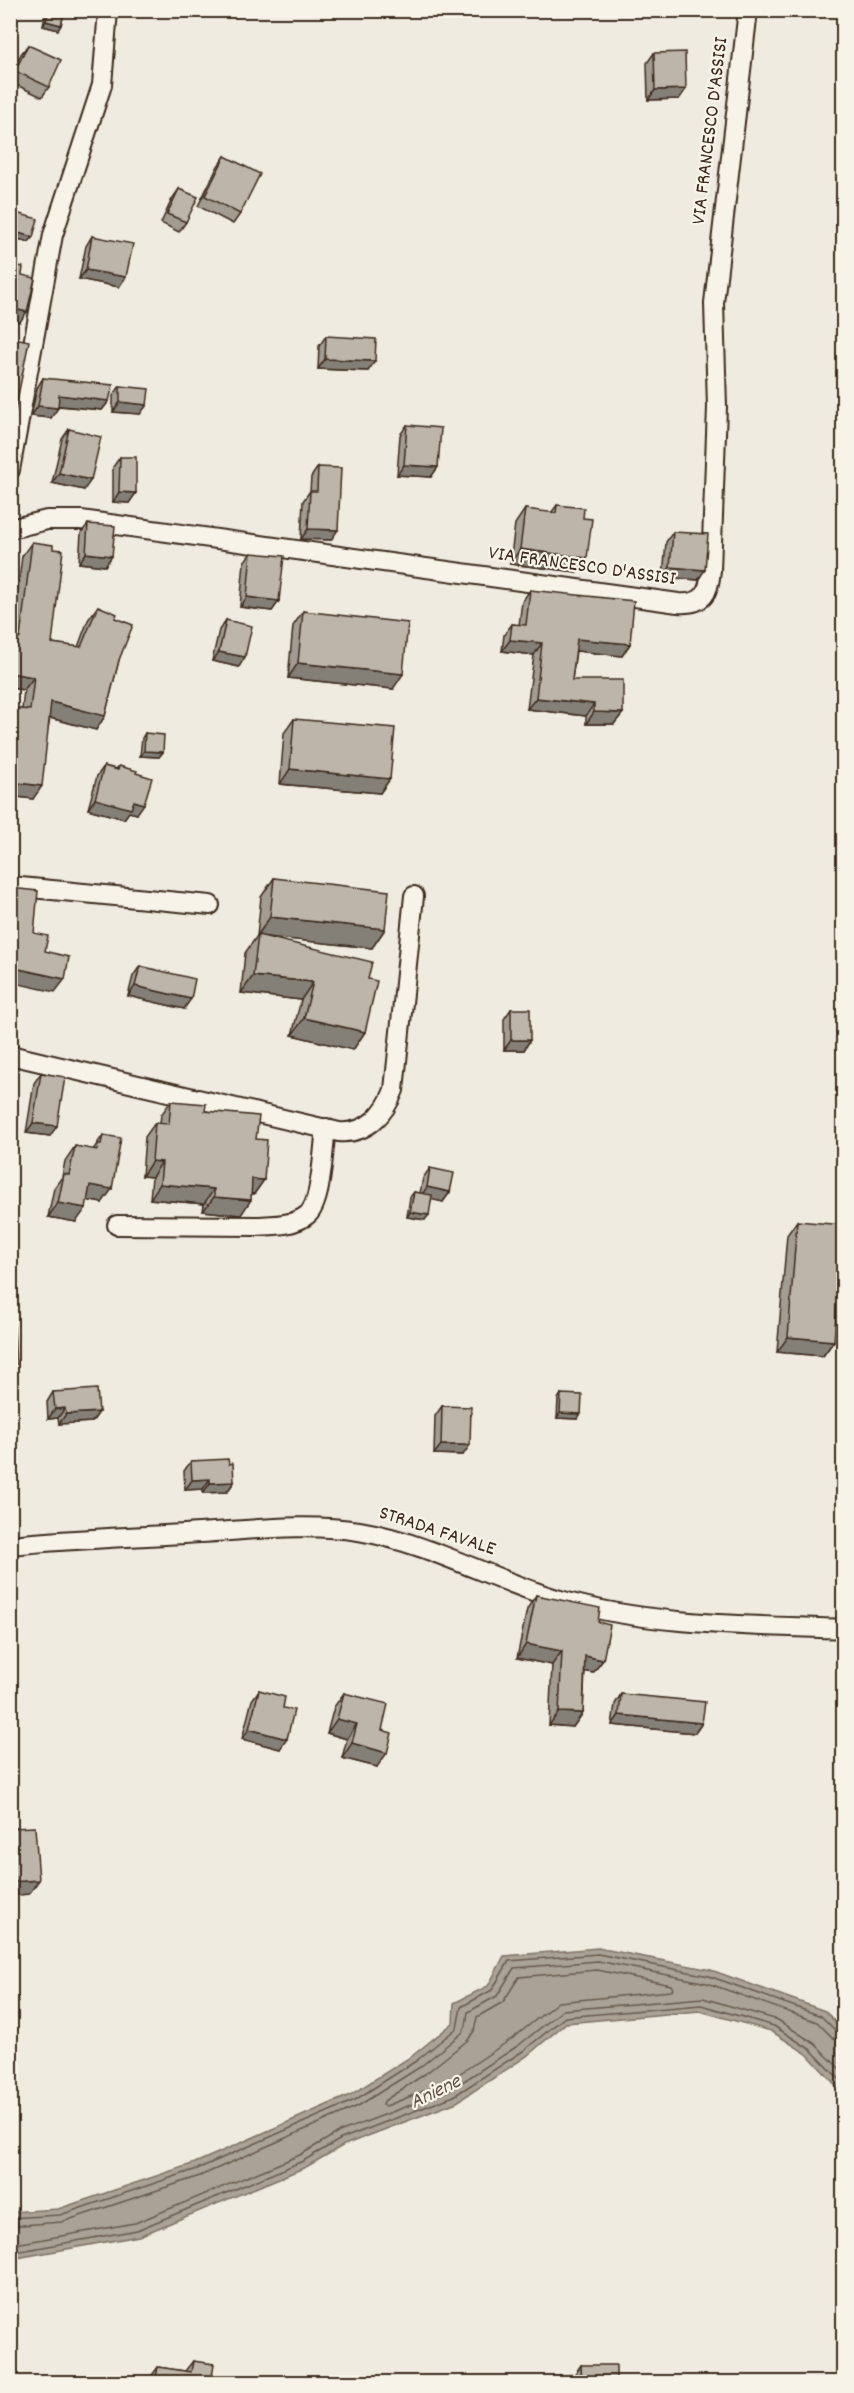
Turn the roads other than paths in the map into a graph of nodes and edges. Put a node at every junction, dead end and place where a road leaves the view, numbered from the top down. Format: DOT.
graph roads {
  1 [pos="108,10"];
  2 [pos="748,10"];
  3 [pos="10,470"];
  4 [pos="10,529"];
  5 [pos="10,886"];
  6 [pos="414,896"];
  7 [pos="210,905"];
  8 [pos="10,1055"];
  9 [pos="326,1128"];
  10 [pos="117,1225"];
  11 [pos="10,1545"];
  12 [pos="843,1629"];
  1 -- 3 [label="street"];
  2 -- 4 [label="street, VIA FRANCESCO D'ASSISI"];
  5 -- 7 [label="street"];
  6 -- 9 [label="street"];
  8 -- 9 [label="street"];
  9 -- 10 [label="street"];
  11 -- 12 [label="street, STRADA FAVALE"];
}
